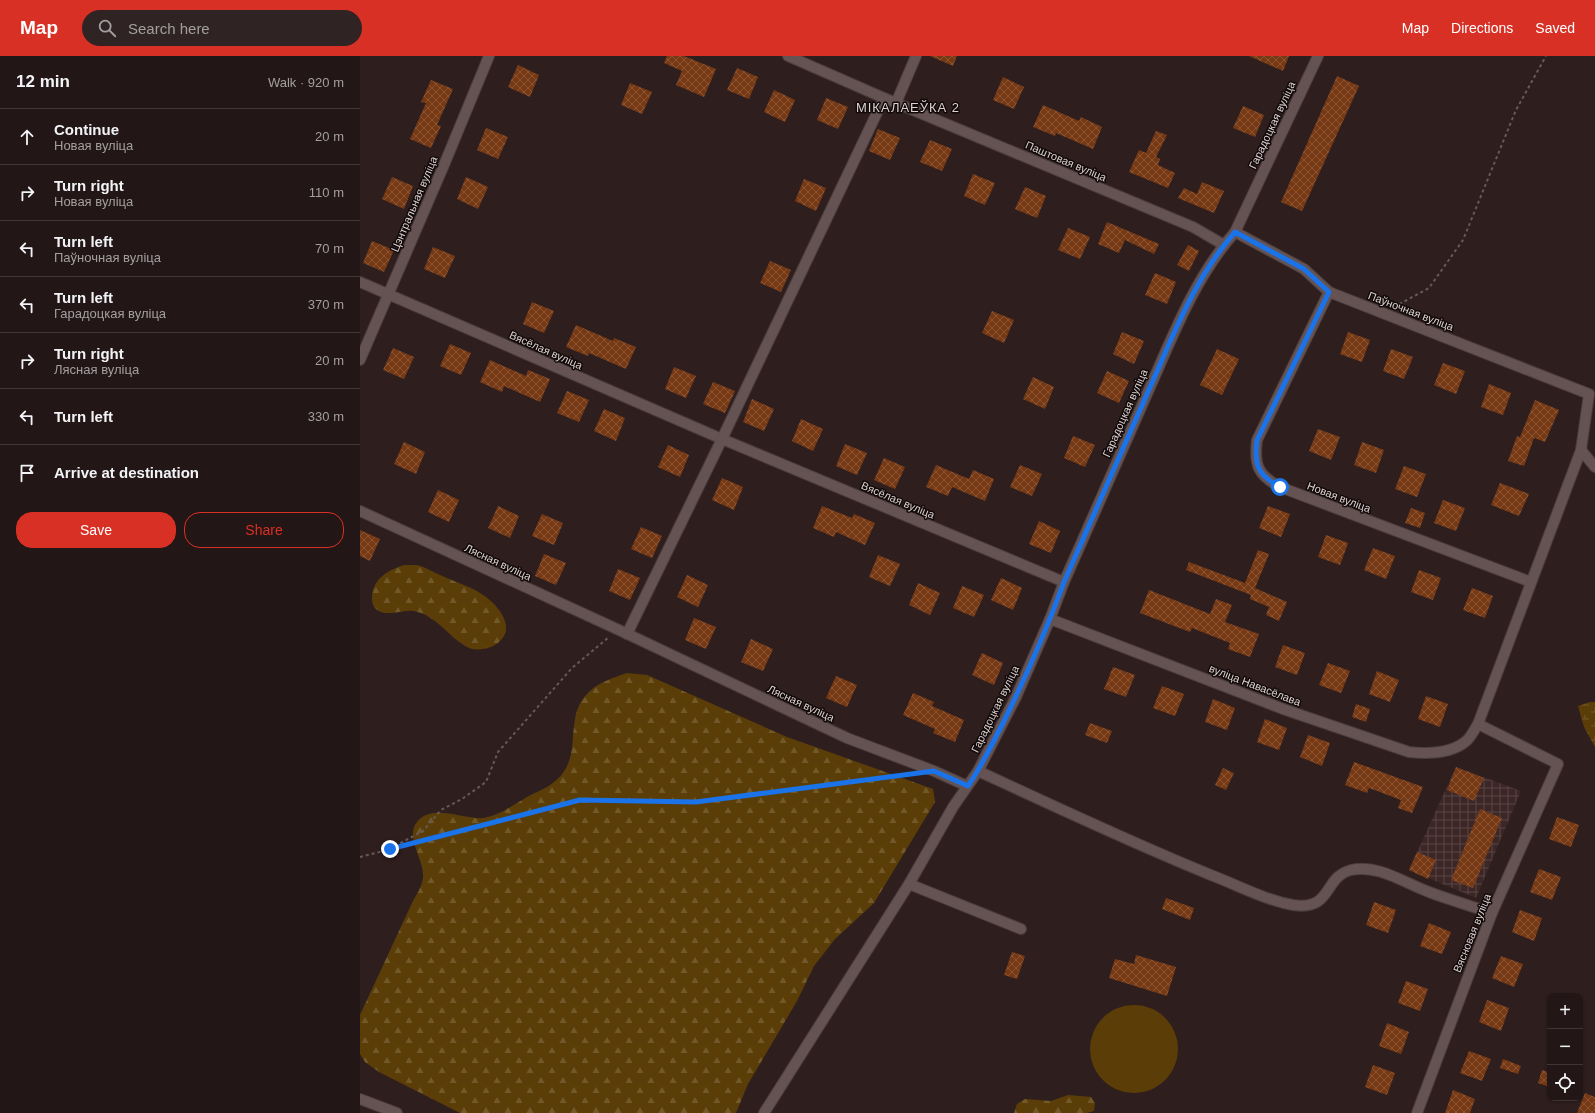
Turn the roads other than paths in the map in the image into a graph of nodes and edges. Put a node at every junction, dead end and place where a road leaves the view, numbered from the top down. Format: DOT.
graph roads {
  1 [pos="489,56"];
  2 [pos="788,56"];
  3 [pos="916,56"];
  4 [pos="1318,56"];
  5 [pos="884,98"];
  6 [pos="896,103"];
  7 [pos="1235,232"];
  8 [pos="1224,244"];
  9 [pos="360,282"];
  10 [pos="1329,292"];
  11 [pos="388,294"];
  12 [pos="360,360"];
  13 [pos="722,440"];
  14 [pos="1581,450"];
  15 [pos="1595,466"];
  16 [pos="360,511"];
  17 [pos="1064,582"];
  18 [pos="1531,582"];
  19 [pos="1050,619"];
  20 [pos="623,632"];
  21 [pos="1478,724"];
  22 [pos="978,772"];
  23 [pos="968,786"];
  24 [pos="909,884"];
  25 [pos="1492,913"];
  26 [pos="1021,929"];
  27 [pos="360,1099"];
  28 [pos="397,1113"];
  29 [pos="764,1113"];
  30 [pos="1417,1113"];
  1 -- 11 [label="street, Цэнтральная вуліца"];
  2 -- 5 [label="street, Паштовая вуліца"];
  3 -- 6 [label="street"];
  4 -- 7 [label="street, Гарадоцкая вуліца"];
  5 -- 6 [label="street, Паштовая вуліца"];
  5 -- 13 [label="street"];
  6 -- 8 [label="street, Паштовая вуліца"];
  7 -- 8 [label="street, Гарадоцкая вуліца"];
  7 -- 10 [label="street, Паўночная вуліца"];
  8 -- 17 [label="street, Гарадоцкая вуліца"];
  9 -- 11 [label="street, Вясёлая вуліца"];
  10 -- 14 [label="street, Паўночная вуліца"];
  10 -- 18 [label="street, Новая вуліца"];
  11 -- 12 [label="street, Цэнтральная вуліца"];
  11 -- 13 [label="street, Вясёлая вуліца"];
  13 -- 17 [label="street, Вясёлая вуліца"];
  13 -- 20 [label="street"];
  14 -- 15 [label="street"];
  14 -- 18 [label="street"];
  16 -- 20 [label="street, Лясная вуліца"];
  17 -- 19 [label="street, Гарадоцкая вуліца"];
  18 -- 21 [label="street"];
  19 -- 21 [label="street, вуліца Навасёлава"];
  19 -- 22 [label="street, Гарадоцкая вуліца"];
  20 -- 23 [label="street, Лясная вуліца"];
  21 -- 25 [label="street, Вясновая вуліца"];
  22 -- 23 [label="street, Гарадоцкая вуліца"];
  22 -- 25 [label="street"];
  23 -- 24 [label="street, Гарадоцкая вуліца"];
  24 -- 26 [label="street"];
  24 -- 29 [label="street, Гарадоцкая вуліца"];
  25 -- 30 [label="street, Вясновая вуліца"];
  27 -- 28 [label="street"];
}
